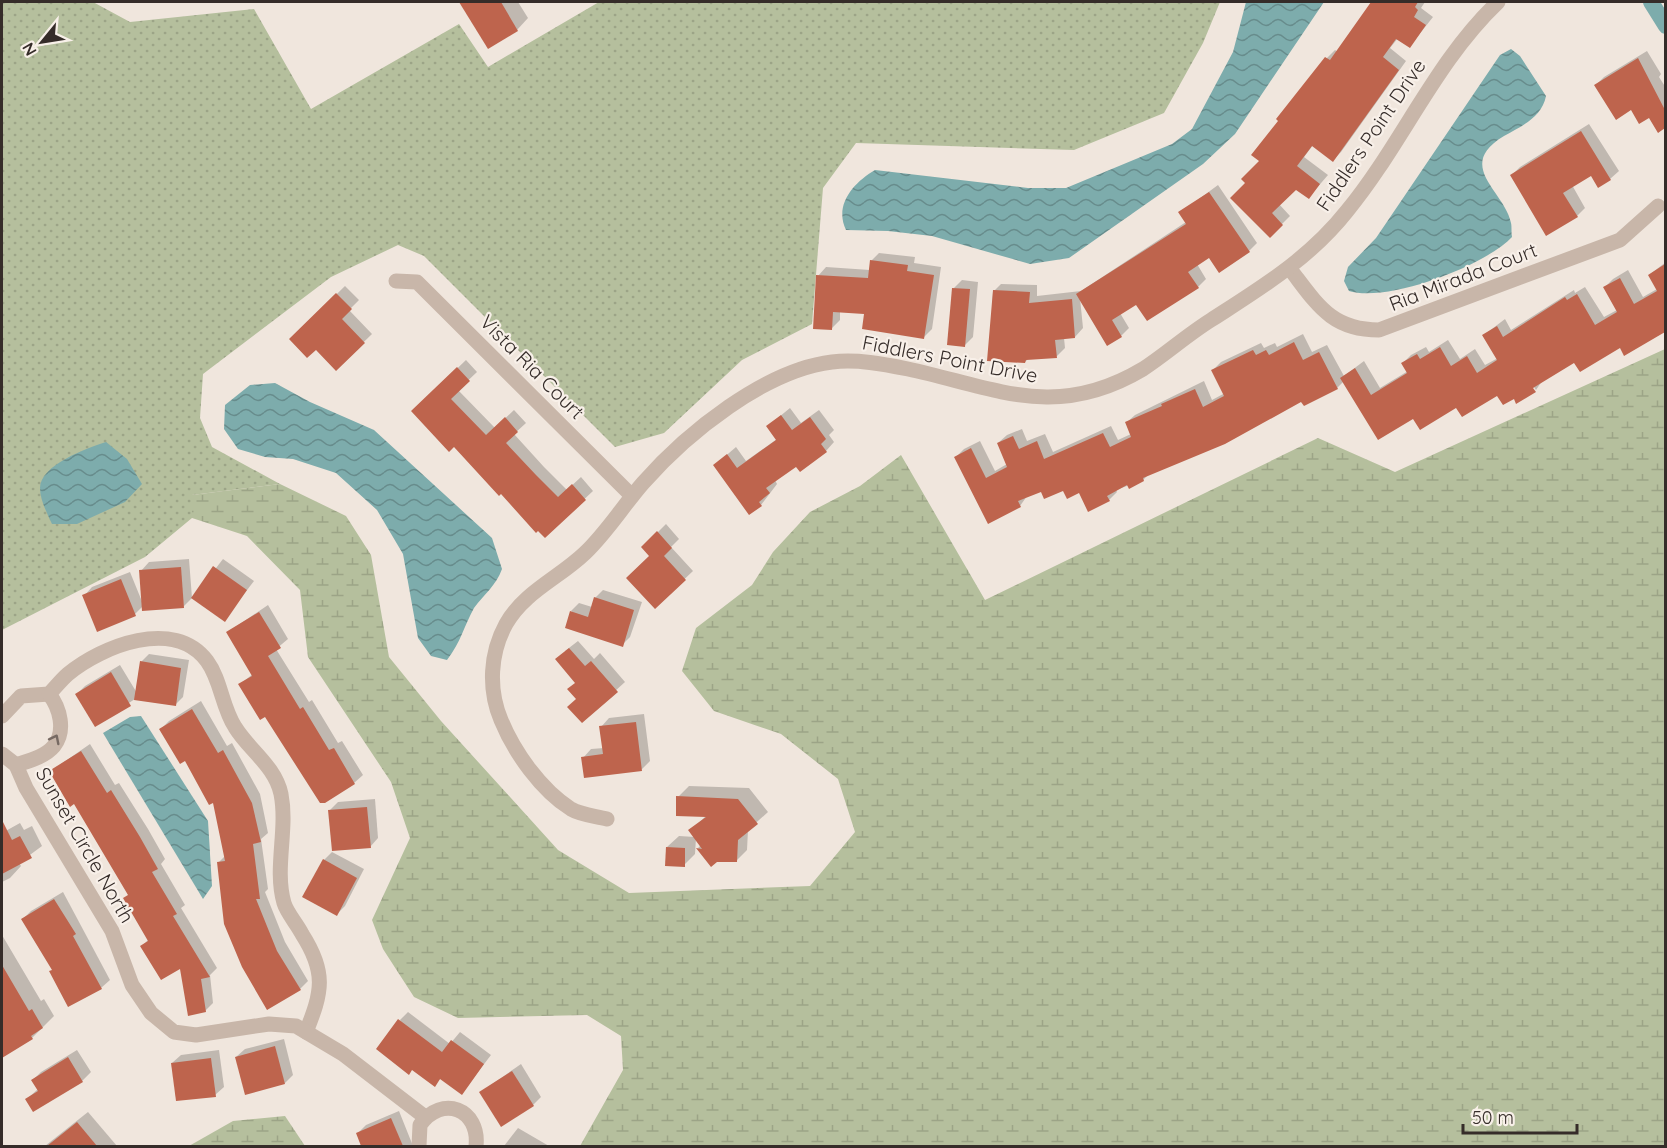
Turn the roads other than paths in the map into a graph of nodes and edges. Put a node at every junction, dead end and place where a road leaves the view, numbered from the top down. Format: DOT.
graph roads {
  1 [pos="1498,2"];
  2 [pos="1658,206"];
  3 [pos="1290,269"];
  4 [pos="396,281"];
  5 [pos="632,496"];
  6 [pos="49,694"];
  7 [pos="2,716"];
  8 [pos="2,754"];
  9 [pos="16,765"];
  10 [pos="608,819"];
  11 [pos="306,1032"];
  12 [pos="425,1118"];
  13 [pos="419,1146"];
  14 [pos="476,1146"];
  1 -- 3 [label="street, Fiddlers Point Drive"];
  2 -- 3 [label="street, Ria Mirada Court"];
  3 -- 5 [label="street, Fiddlers Point Drive"];
  4 -- 5 [label="street, Vista Ria Court"];
  5 -- 10 [label="street, Fiddlers Point Drive"];
  6 -- 7 [label="street"];
  9 -- 6 [label="street, Sunset Circle North, one-way"];
  6 -- 11 [label="street"];
  8 -- 9 [label="street"];
  9 -- 11 [label="street, Sunset Circle North"];
  11 -- 12 [label="street, Sunset Circle North"];
  12 -- 13 [label="street"];
  12 -- 14 [label="street"];
}
